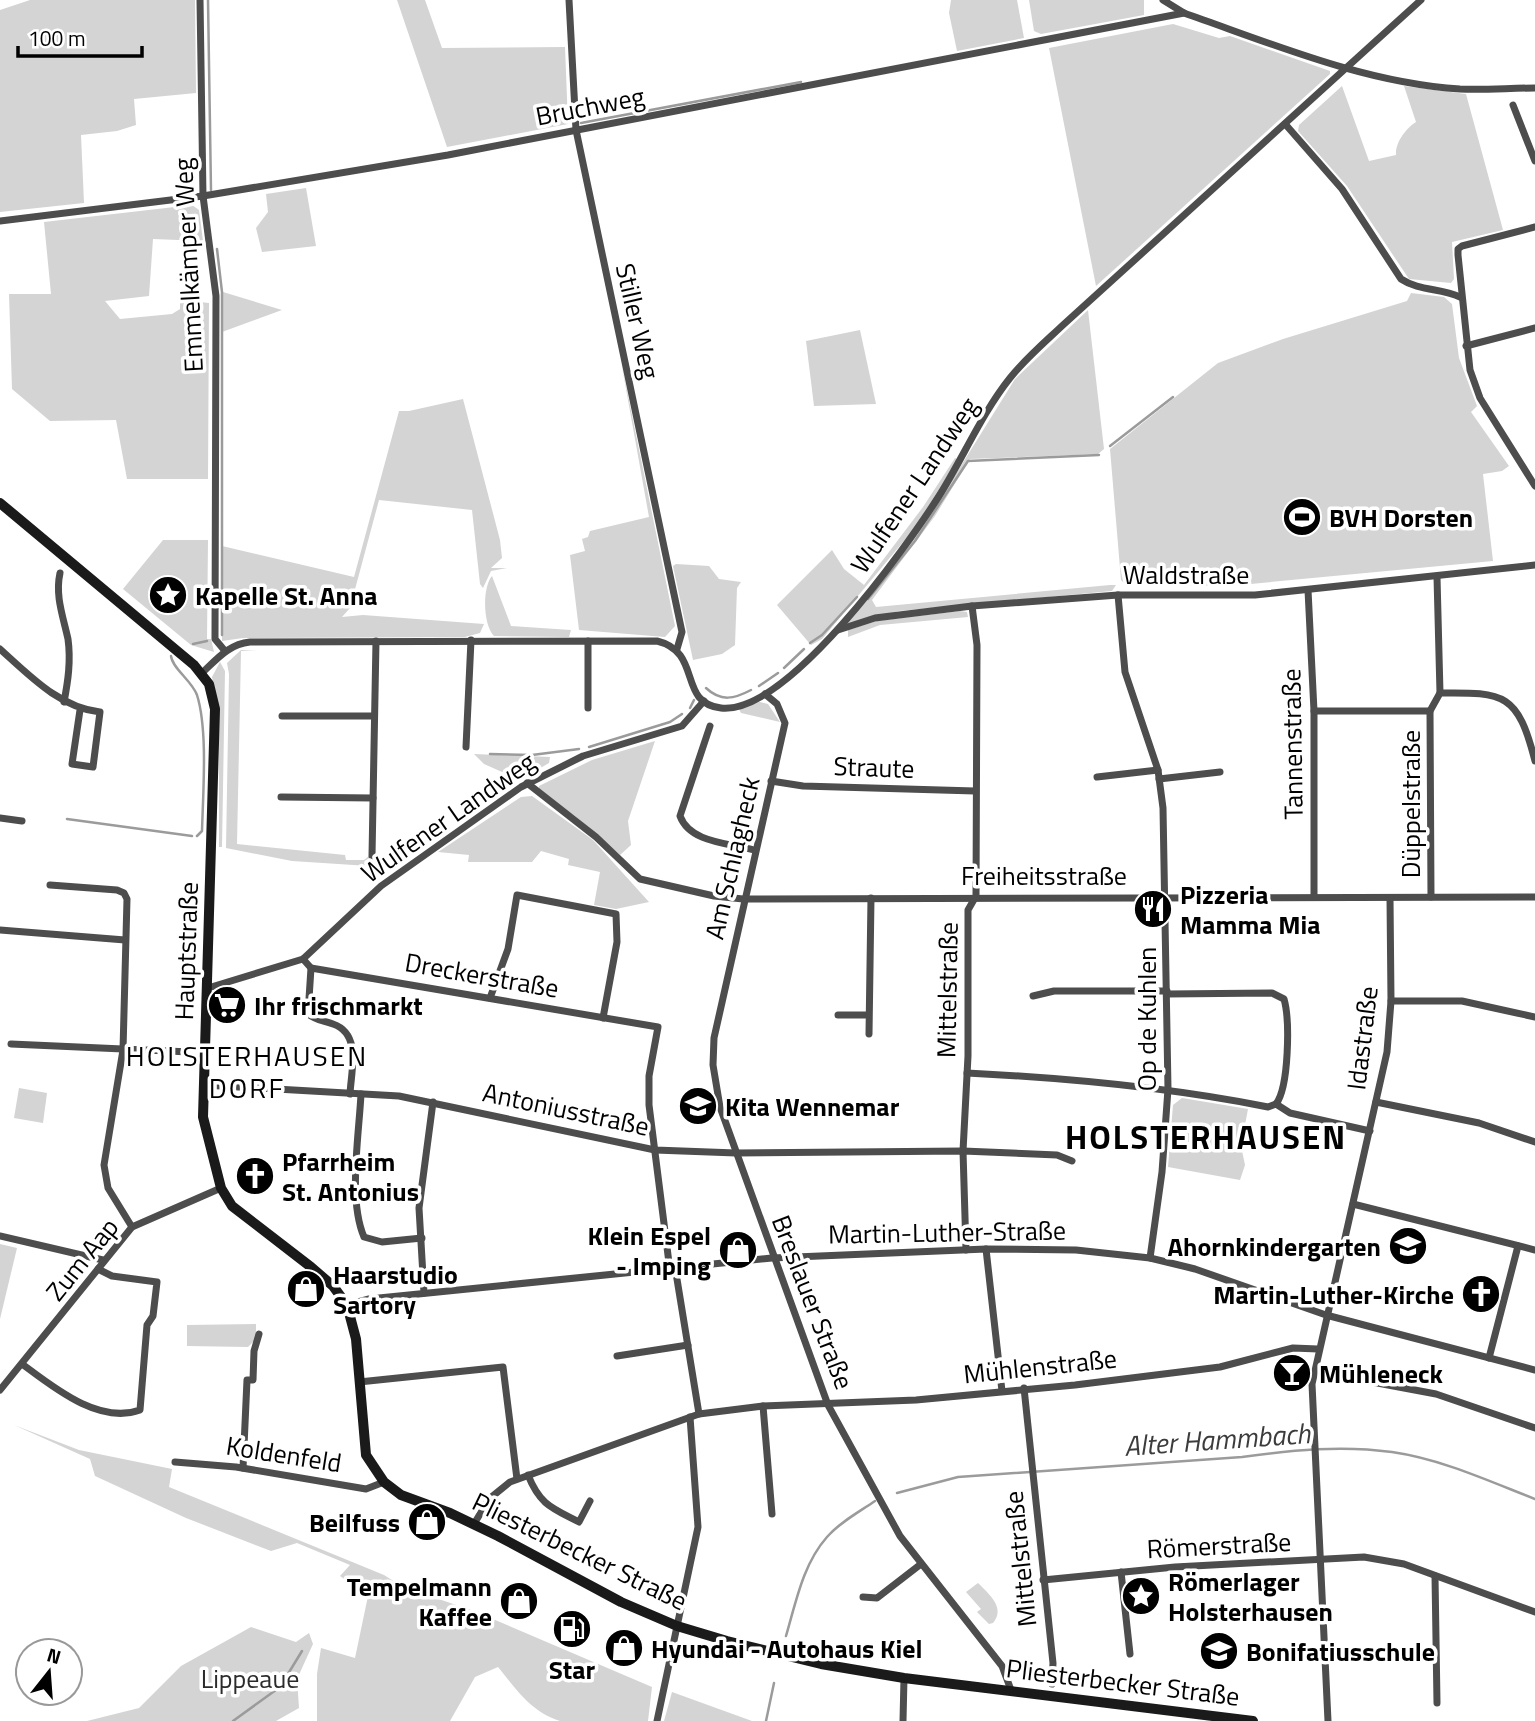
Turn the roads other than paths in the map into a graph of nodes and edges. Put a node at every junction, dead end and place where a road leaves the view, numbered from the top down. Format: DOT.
graph roads {
  1 [pos="200,0"];
  2 [pos="569,0"];
  3 [pos="1163,0"];
  4 [pos="1421,0"];
  5 [pos="1184,13"];
  6 [pos="1348,68"];
  7 [pos="1535,88"];
  8 [pos="1513,105"];
  9 [pos="1286,125"];
  10 [pos="576,130"];
  11 [pos="1535,136"];
  12 [pos="1525,137"];
  13 [pos="1535,161"];
  14 [pos="204,196"];
  15 [pos="0,221"];
  16 [pos="1535,227"];
  17 [pos="1460,297"];
  18 [pos="1535,328"];
  19 [pos="1466,346"];
  20 [pos="1535,486"];
  21 [pos="0,503"];
  22 [pos="1535,565"];
  23 [pos="60,573"];
  24 [pos="1437,577"];
  25 [pos="1308,590"];
  26 [pos="1118,595"];
  27 [pos="972,606"];
  28 [pos="838,630"];
  29 [pos="471,640"];
  30 [pos="376,641"];
  31 [pos="588,641"];
  32 [pos="0,649"];
  33 [pos="677,649"];
  34 [pos="225,651"];
  35 [pos="202,673"];
  36 [pos="1440,693"];
  37 [pos="765,694"];
  38 [pos="704,701"];
  39 [pos="64,702"];
  40 [pos="588,708"];
  41 [pos="80,710"];
  42 [pos="1314,711"];
  43 [pos="1430,711"];
  44 [pos="282,716"];
  45 [pos="373,716"];
  46 [pos="710,726"];
  47 [pos="466,747"];
  48 [pos="1535,761"];
  49 [pos="1220,772"];
  50 [pos="1159,774"];
  51 [pos="1097,777"];
  52 [pos="771,781"];
  53 [pos="527,783"];
  54 [pos="975,791"];
  55 [pos="281,797"];
  56 [pos="373,798"];
  57 [pos="0,818"];
  58 [pos="22,821"];
  59 [pos="754,850"];
  60 [pos="372,856"];
  61 [pos="50,885"];
  62 [pos="976,896"];
  63 [pos="1163,896"];
  64 [pos="1314,897"];
  65 [pos="1431,897"];
  66 [pos="1535,897"];
  67 [pos="871,898"];
  68 [pos="1390,898"];
  69 [pos="743,899"];
  70 [pos="0,930"];
  71 [pos="125,940"];
  72 [pos="303,959"];
  73 [pos="311,968"];
  74 [pos="208,988"];
  75 [pos="1167,992"];
  76 [pos="1033,996"];
  77 [pos="490,998"];
  78 [pos="1391,1001"];
  79 [pos="838,1015"];
  80 [pos="868,1015"];
  81 [pos="1535,1017"];
  82 [pos="603,1018"];
  83 [pos="869,1034"];
  84 [pos="714,1038"];
  85 [pos="11,1044"];
  86 [pos="123,1050"];
  87 [pos="190,1052"];
  88 [pos="967,1073"];
  89 [pos="203,1085"];
  90 [pos="1168,1090"];
  91 [pos="350,1094"];
  92 [pos="361,1094"];
  93 [pos="433,1102"];
  94 [pos="1376,1102"];
  95 [pos="1276,1104"];
  96 [pos="1370,1130"];
  97 [pos="1535,1142"];
  98 [pos="655,1150"];
  99 [pos="963,1151"];
  100 [pos="736,1153"];
  101 [pos="1072,1161"];
  102 [pos="221,1188"];
  103 [pos="1353,1204"];
  104 [pos="132,1227"];
  105 [pos="0,1236"];
  106 [pos="422,1238"];
  107 [pos="1518,1246"];
  108 [pos="986,1249"];
  109 [pos="966,1250"];
  110 [pos="1535,1250"];
  111 [pos="772,1258"];
  112 [pos="1150,1258"];
  113 [pos="103,1260"];
  114 [pos="671,1268"];
  115 [pos="98,1269"];
  116 [pos="424,1293"];
  117 [pos="347,1305"];
  118 [pos="1326,1315"];
  119 [pos="259,1334"];
  120 [pos="688,1345"];
  121 [pos="1318,1349"];
  122 [pos="617,1356"];
  123 [pos="1489,1358"];
  124 [pos="22,1364"];
  125 [pos="1535,1370"];
  126 [pos="1372,1381"];
  127 [pos="359,1382"];
  128 [pos="1024,1388"];
  129 [pos="0,1390"];
  130 [pos="1002,1391"];
  131 [pos="828,1405"];
  132 [pos="763,1406"];
  133 [pos="699,1415"];
  134 [pos="690,1417"];
  135 [pos="1535,1427"];
  136 [pos="175,1462"];
  137 [pos="243,1468"];
  138 [pos="528,1475"];
  139 [pos="517,1479"];
  140 [pos="384,1482"];
  141 [pos="401,1495"];
  142 [pos="590,1501"];
  143 [pos="772,1514"];
  144 [pos="474,1524"];
  145 [pos="1319,1561"];
  146 [pos="921,1564"];
  147 [pos="1121,1572"];
  148 [pos="1435,1576"];
  149 [pos="1043,1580"];
  150 [pos="863,1598"];
  151 [pos="1535,1612"];
  152 [pos="677,1626"];
  153 [pos="1130,1654"];
  154 [pos="904,1678"];
  155 [pos="1052,1684"];
  156 [pos="1011,1690"];
  157 [pos="1437,1703"];
  158 [pos="657,1721"];
  159 [pos="904,1721"];
  160 [pos="1253,1721"];
  161 [pos="1328,1721"];
  1 -- 14 [label="street, Emmelkämper Weg"];
  2 -- 10 [label="street, Stiller Weg"];
  3 -- 5 [label="street"];
  4 -- 6 [label="street, Wulfener Landweg"];
  5 -- 6 [label="street"];
  5 -- 10 [label="street, Bruchweg"];
  6 -- 7 [label="street"];
  6 -- 9 [label="street, Wulfener Landweg"];
  8 -- 12 [label="street"];
  9 -- 17 [label="street"];
  9 -- 28 [label="street, Wulfener Landweg"];
  10 -- 14 [label="street, Bruchweg"];
  10 -- 33 [label="street, Stiller Weg"];
  11 -- 12 [label="street"];
  12 -- 13 [label="street"];
  14 -- 15 [label="street, Bruchweg"];
  14 -- 34 [label="street, Emmelkämper Weg"];
  16 -- 17 [label="street"];
  17 -- 19 [label="street"];
  18 -- 19 [label="street"];
  19 -- 20 [label="street"];
  21 -- 35 [label="main road"];
  22 -- 24 [label="street, Waldstraße"];
  23 -- 39 [label="street"];
  24 -- 25 [label="street, Waldstraße"];
  24 -- 36 [label="street"];
  25 -- 26 [label="street, Waldstraße"];
  25 -- 42 [label="street, Tannenstraße"];
  26 -- 27 [label="street, Waldstraße"];
  26 -- 50 [label="street, Op de Kuhlen"];
  27 -- 28 [label="street, Waldstraße"];
  27 -- 54 [label="street, Mittelstraße"];
  28 -- 37 [label="street, Wulfener Landweg"];
  29 -- 30 [label="street"];
  29 -- 31 [label="street"];
  29 -- 47 [label="street"];
  30 -- 34 [label="street"];
  30 -- 45 [label="street"];
  31 -- 33 [label="street"];
  31 -- 40 [label="street"];
  32 -- 39 [label="street"];
  33 -- 38 [label="street"];
  34 -- 35 [label="street"];
  35 -- 74 [label="main road, Hauptstraße"];
  36 -- 43 [label="street"];
  36 -- 48 [label="street"];
  37 -- 38 [label="street, Wulfener Landweg"];
  37 -- 52 [label="street, Am Schlagheck"];
  38 -- 53 [label="street, Wulfener Landweg"];
  39 -- 41 [label="street"];
  41 -- 41 [label="street"];
  42 -- 43 [label="street"];
  42 -- 64 [label="street, Tannenstraße"];
  43 -- 65 [label="street, Düppelstraße"];
  44 -- 45 [label="street"];
  45 -- 56 [label="street"];
  46 -- 59 [label="street"];
  49 -- 50 [label="street"];
  50 -- 51 [label="street"];
  50 -- 63 [label="street, Op de Kuhlen"];
  52 -- 54 [label="street, Straute"];
  52 -- 59 [label="street, Am Schlagheck"];
  53 -- 69 [label="street, Freiheitsstraße"];
  53 -- 72 [label="street, Wulfener Landweg"];
  54 -- 62 [label="street, Mittelstraße"];
  55 -- 56 [label="street"];
  56 -- 60 [label="street"];
  57 -- 58 [label="street"];
  59 -- 69 [label="street, Am Schlagheck"];
  61 -- 71 [label="street"];
  62 -- 63 [label="street, Freiheitsstraße"];
  62 -- 67 [label="street, Freiheitsstraße"];
  62 -- 88 [label="street, Mittelstraße"];
  63 -- 64 [label="street, Freiheitsstraße"];
  63 -- 75 [label="street, Op de Kuhlen"];
  64 -- 68 [label="street, Freiheitsstraße"];
  65 -- 66 [label="street, Freiheitsstraße"];
  65 -- 68 [label="street, Freiheitsstraße"];
  67 -- 69 [label="street, Freiheitsstraße"];
  67 -- 80 [label="street"];
  68 -- 78 [label="street, Idastraße"];
  69 -- 84 [label="street, Am Schlagheck"];
  70 -- 71 [label="street"];
  71 -- 86 [label="street"];
  72 -- 73 [label="street"];
  72 -- 74 [label="street, Wulfener Landweg"];
  73 -- 77 [label="street, Dreckerstraße"];
  73 -- 91 [label="street"];
  74 -- 89 [label="main road, Hauptstraße"];
  75 -- 76 [label="street"];
  75 -- 90 [label="street, Op de Kuhlen"];
  75 -- 95 [label="street"];
  77 -- 82 [label="street, Dreckerstraße"];
  77 -- 82 [label="street"];
  78 -- 81 [label="street"];
  78 -- 94 [label="street, Idastraße"];
  79 -- 80 [label="street"];
  80 -- 83 [label="street"];
  82 -- 98 [label="street, Dreckerstraße"];
  84 -- 100 [label="street, Breslauer Straße"];
  85 -- 86 [label="street"];
  86 -- 87 [label="street"];
  86 -- 104 [label="street"];
  88 -- 90 [label="street"];
  88 -- 99 [label="street, Mittelstraße"];
  89 -- 91 [label="street, Antoniusstraße"];
  89 -- 102 [label="main road, Hauptstraße"];
  90 -- 95 [label="street"];
  90 -- 112 [label="street, Op de Kuhlen"];
  91 -- 92 [label="street, Antoniusstraße"];
  92 -- 93 [label="street, Antoniusstraße"];
  92 -- 106 [label="street"];
  93 -- 98 [label="street, Antoniusstraße"];
  93 -- 106 [label="street"];
  94 -- 96 [label="street, Idastraße"];
  94 -- 97 [label="street"];
  95 -- 96 [label="street"];
  96 -- 103 [label="street, Idastraße"];
  98 -- 100 [label="street, Antoniusstraße"];
  98 -- 114 [label="street"];
  99 -- 100 [label="street, Antoniusstraße"];
  99 -- 101 [label="street, Antoniusstraße"];
  99 -- 109 [label="street, Mittelstraße"];
  100 -- 111 [label="street, Breslauer Straße"];
  102 -- 104 [label="street, Zum Aap"];
  102 -- 117 [label="main road, Hauptstraße"];
  103 -- 107 [label="street"];
  103 -- 118 [label="street, Idastraße"];
  104 -- 113 [label="street, Zum Aap"];
  105 -- 113 [label="street"];
  106 -- 116 [label="street"];
  107 -- 110 [label="street"];
  107 -- 123 [label="street"];
  108 -- 109 [label="street, Martin-Luther-Straße"];
  108 -- 112 [label="street, Martin-Luther-Straße"];
  108 -- 130 [label="street"];
  109 -- 111 [label="street, Martin-Luther-Straße"];
  111 -- 114 [label="street, Martin-Luther-Straße"];
  111 -- 131 [label="street, Breslauer Straße"];
  112 -- 118 [label="street, Martin-Luther-Straße"];
  113 -- 115 [label="street, Zum Aap"];
  114 -- 116 [label="street, Martin-Luther-Straße"];
  114 -- 120 [label="street"];
  115 -- 124 [label="street, Zum Aap"];
  115 -- 124 [label="street"];
  116 -- 117 [label="street, Martin-Luther-Straße"];
  117 -- 127 [label="main road, Hauptstraße"];
  118 -- 121 [label="street, Idastraße"];
  118 -- 123 [label="street, Martin-Luther-Straße"];
  119 -- 137 [label="street"];
  120 -- 122 [label="street"];
  120 -- 133 [label="street"];
  121 -- 128 [label="street, Mühlenstraße"];
  121 -- 145 [label="street, Idastraße"];
  123 -- 125 [label="street, Martin-Luther-Straße"];
  124 -- 129 [label="street, Zum Aap"];
  126 -- 135 [label="street"];
  127 -- 139 [label="street"];
  127 -- 140 [label="main road, Hauptstraße"];
  128 -- 130 [label="street, Mühlenstraße"];
  128 -- 149 [label="street, Mittelstraße"];
  130 -- 131 [label="street, Mühlenstraße"];
  131 -- 132 [label="street, Mühlenstraße"];
  131 -- 146 [label="street, Breslauer Straße"];
  132 -- 133 [label="street, Mühlenstraße"];
  132 -- 143 [label="street"];
  133 -- 134 [label="street, Mühlenstraße"];
  134 -- 138 [label="street, Mühlenstraße"];
  134 -- 152 [label="street"];
  136 -- 137 [label="street, Koldenfeld"];
  137 -- 140 [label="street, Koldenfeld"];
  138 -- 139 [label="street, Mühlenstraße"];
  138 -- 142 [label="street"];
  139 -- 144 [label="street, Mühlenstraße"];
  140 -- 141 [label="main road, Hauptstraße"];
  141 -- 144 [label="main road, Pliesterbecker Straße"];
  144 -- 152 [label="main road, Pliesterbecker Straße"];
  145 -- 147 [label="street, Römerstraße"];
  145 -- 148 [label="street, Römerstraße"];
  145 -- 161 [label="street, Idastraße"];
  146 -- 150 [label="street"];
  146 -- 156 [label="street, Breslauer Straße"];
  147 -- 149 [label="street, Römerstraße"];
  147 -- 153 [label="street, Römerstraße"];
  148 -- 151 [label="street, Römerstraße"];
  148 -- 157 [label="street"];
  149 -- 155 [label="street, Mittelstraße"];
  152 -- 154 [label="main road, Pliesterbecker Straße"];
  152 -- 158 [label="street"];
  154 -- 156 [label="main road, Pliesterbecker Straße"];
  154 -- 159 [label="street"];
  156 -- 160 [label="main road, Pliesterbecker Straße"];
}
